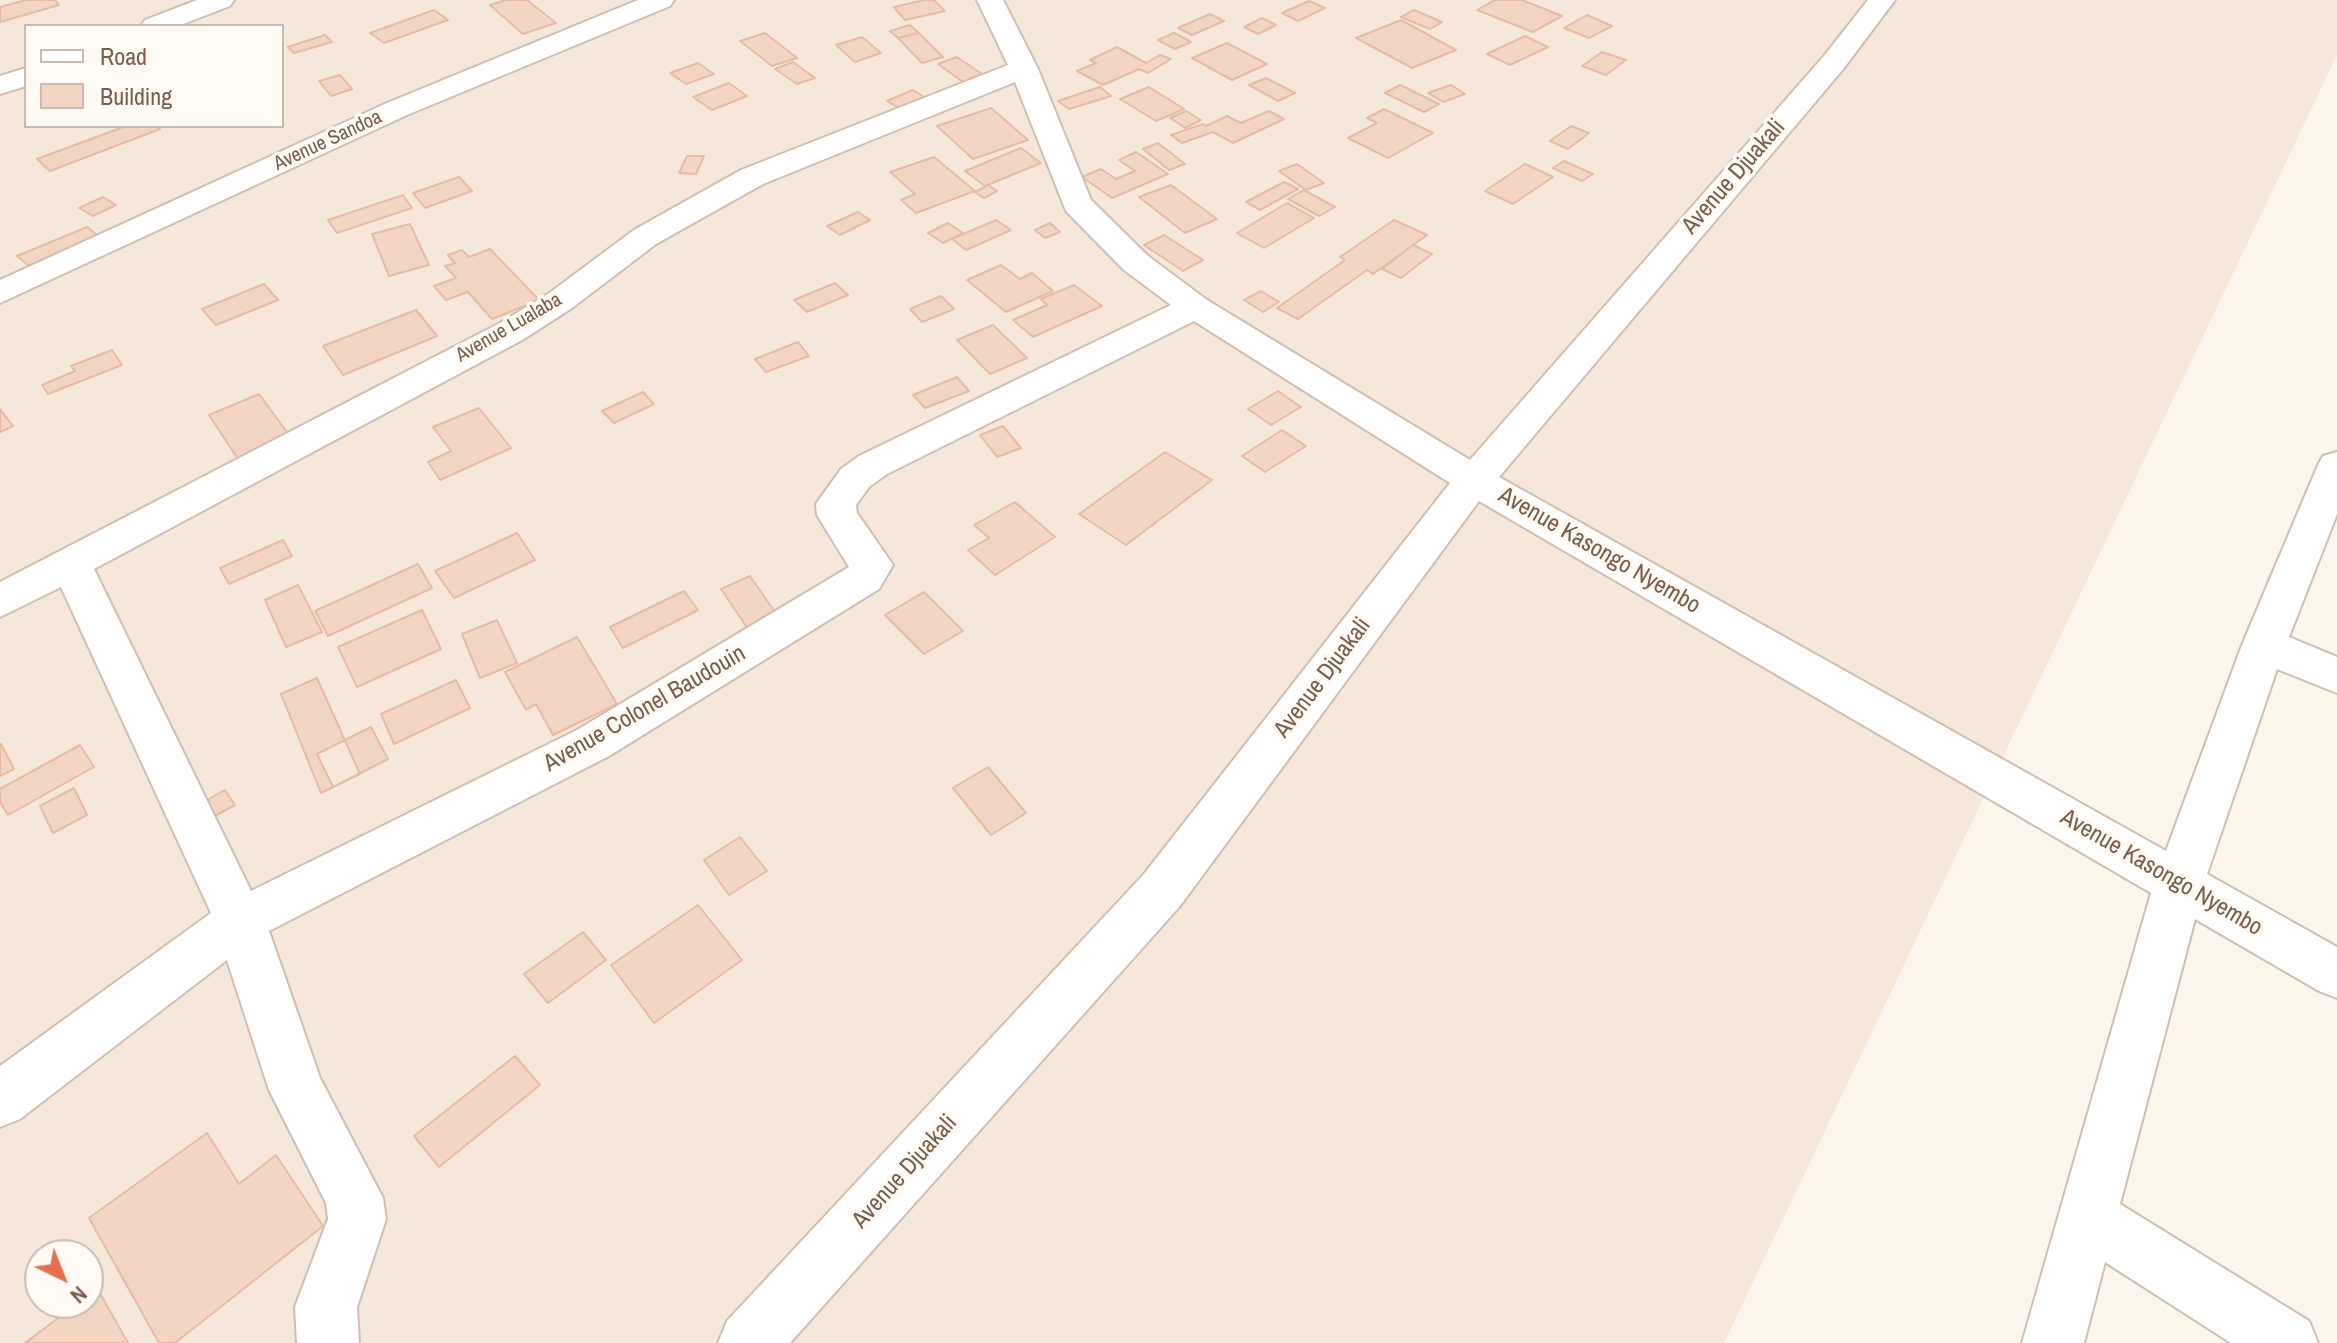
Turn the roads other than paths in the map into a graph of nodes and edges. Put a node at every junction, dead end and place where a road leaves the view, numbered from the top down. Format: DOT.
graph roads {
  1 [pos="221,0"];
  2 [pos="661,0"];
  3 [pos="990,0"];
  4 [pos="1882,0"];
  5 [pos="159,24"];
  6 [pos="1024,69"];
  7 [pos="24,77"];
  8 [pos="0,86"];
  9 [pos="0,293"];
  10 [pos="1195,307"];
  11 [pos="2337,465"];
  12 [pos="1474,480"];
  13 [pos="70,562"];
  14 [pos="0,601"];
  15 [pos="2264,645"];
  16 [pos="2337,676"];
  17 [pos="2179,883"];
  18 [pos="240,921"];
  19 [pos="2337,974"];
  20 [pos="0,1100"];
  21 [pos="2089,1218"];
  22 [pos="328,1343"];
  23 [pos="749,1343"];
  24 [pos="2053,1343"];
  25 [pos="2287,1343"];
  1 -- 5 [label="street"];
  2 -- 9 [label="street, Avenue Sandoa"];
  3 -- 6 [label="street, Avenue Kasongo Nyembo"];
  4 -- 12 [label="street, Avenue Djuakali"];
  6 -- 10 [label="street, Avenue Kasongo Nyembo"];
  6 -- 13 [label="street, Avenue Lualaba"];
  7 -- 8 [label="street"];
  10 -- 12 [label="street, Avenue Kasongo Nyembo"];
  10 -- 18 [label="street, Avenue Colonel Baudouin"];
  11 -- 15 [label="street"];
  12 -- 17 [label="street, Avenue Kasongo Nyembo"];
  12 -- 23 [label="street, Avenue Djuakali"];
  13 -- 14 [label="street, Avenue Lualaba"];
  13 -- 18 [label="street"];
  15 -- 16 [label="street"];
  15 -- 17 [label="street"];
  17 -- 19 [label="street, Avenue Kasongo Nyembo"];
  17 -- 21 [label="street"];
  18 -- 20 [label="street, Avenue Colonel Baudouin"];
  18 -- 22 [label="street"];
  21 -- 24 [label="street"];
  21 -- 25 [label="street"];
}
